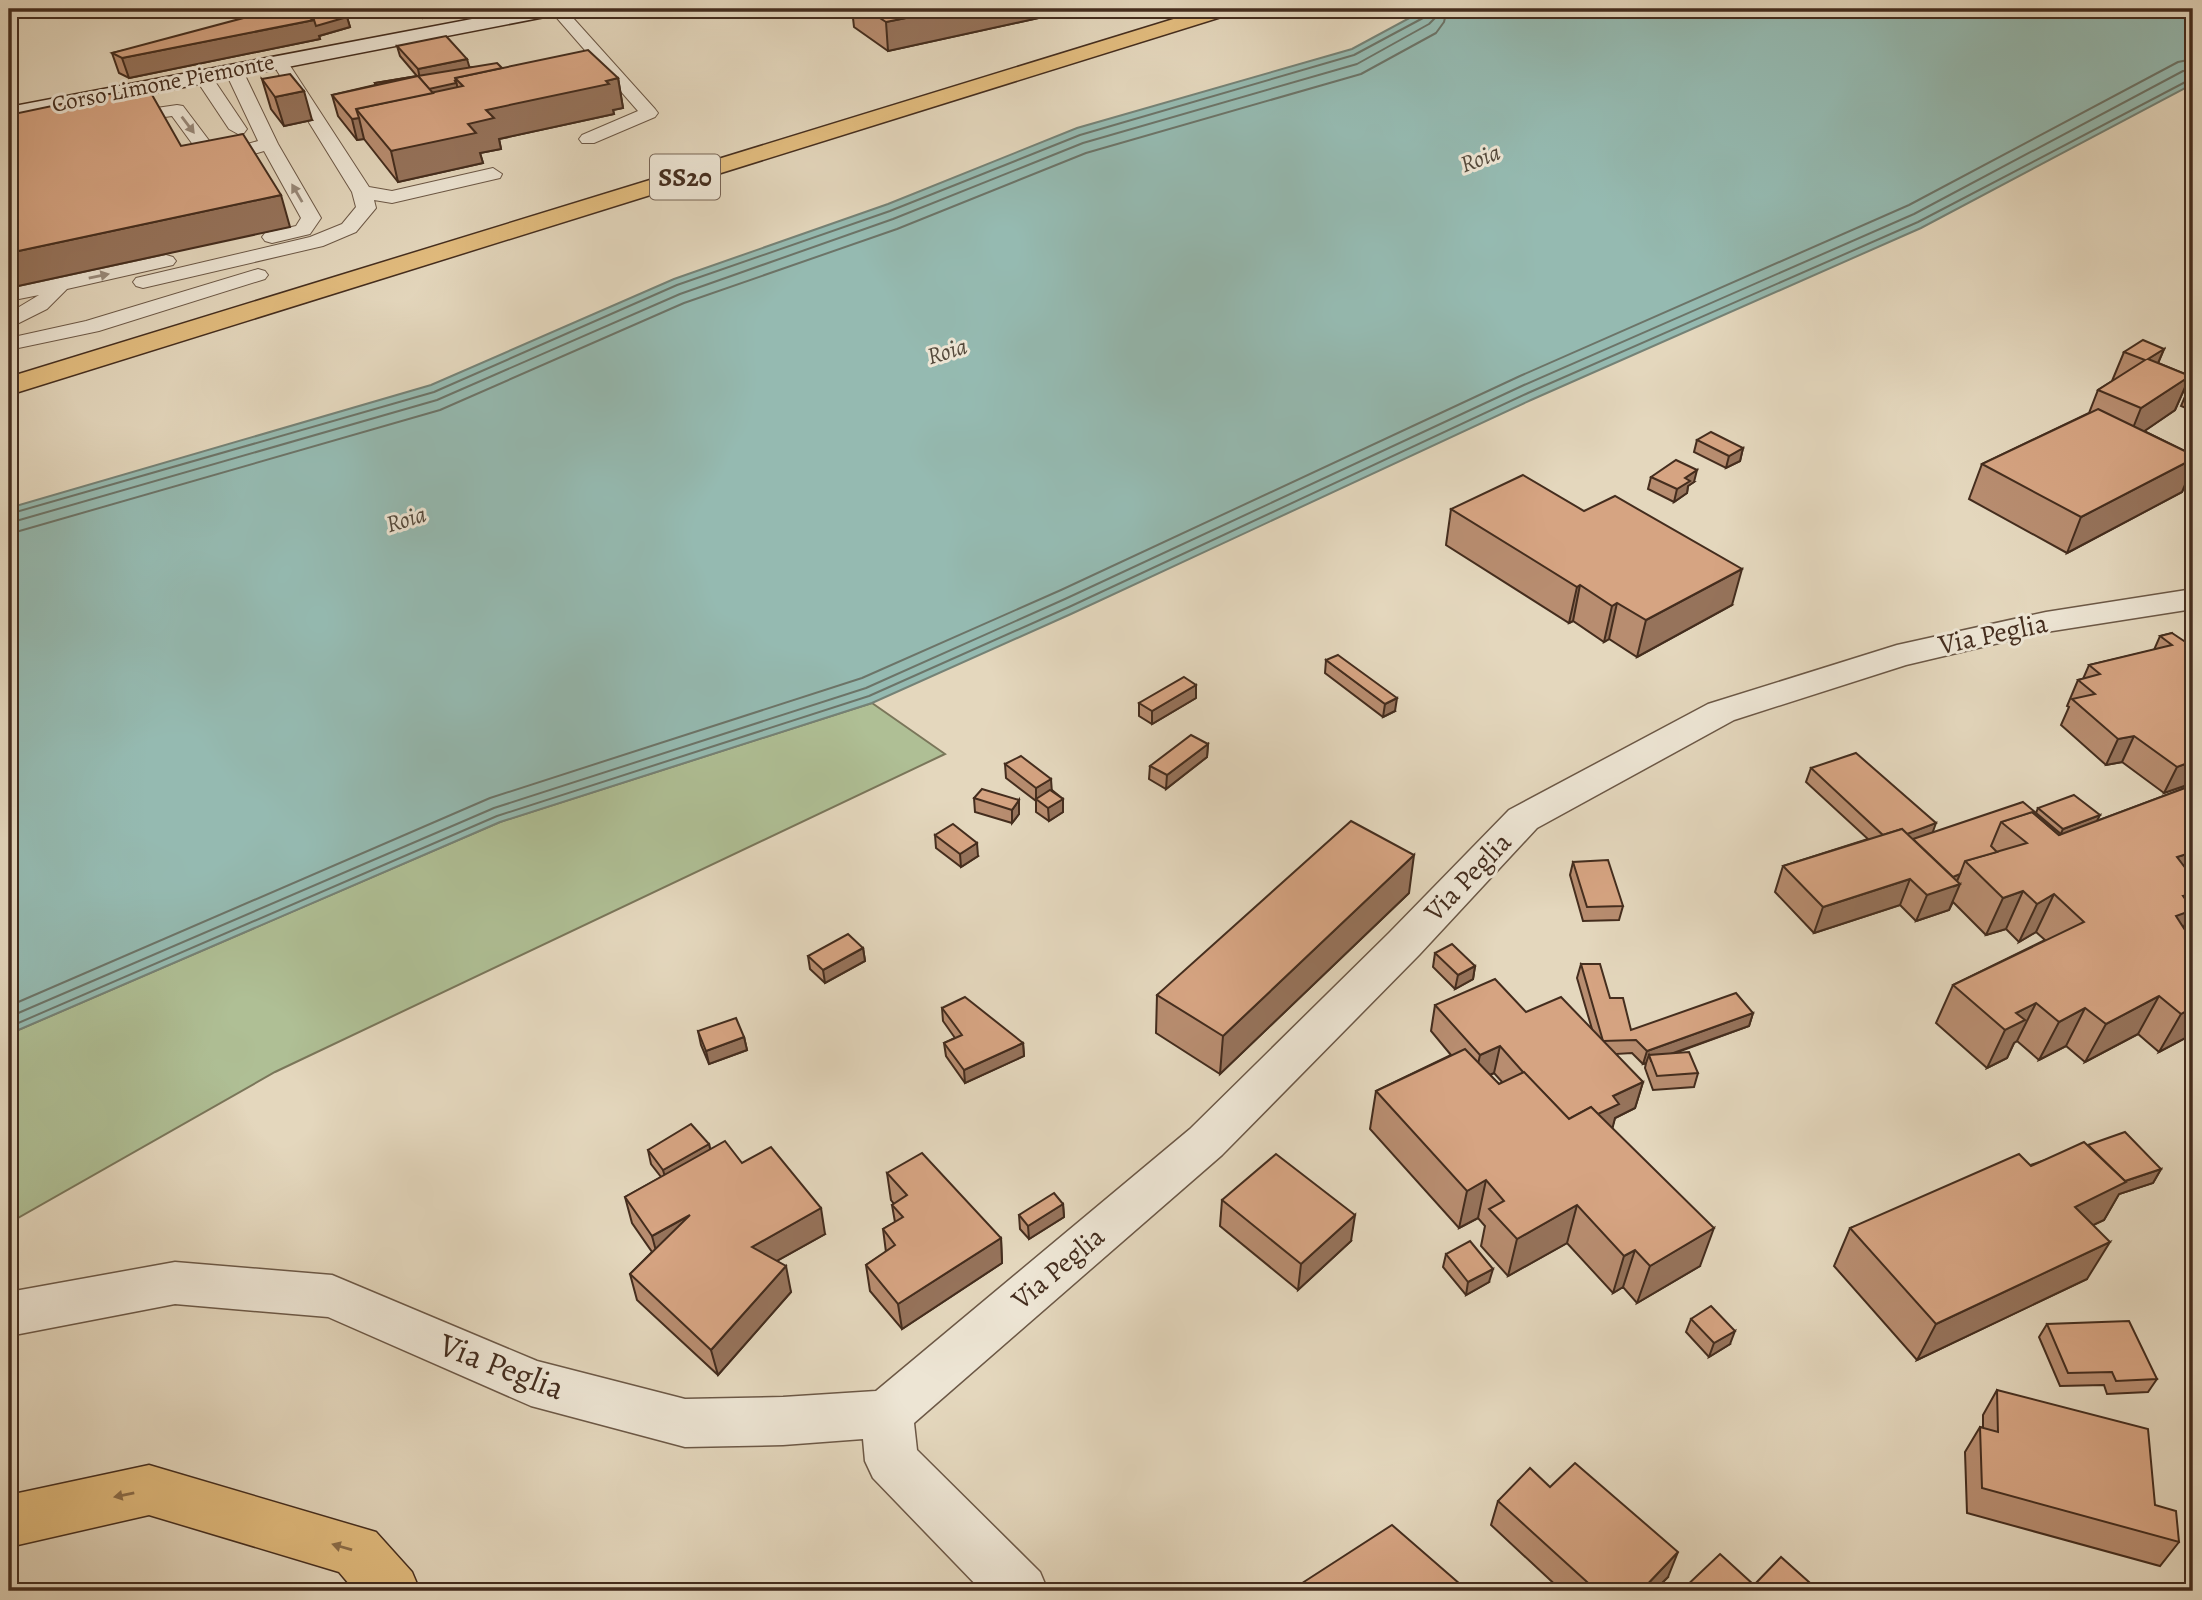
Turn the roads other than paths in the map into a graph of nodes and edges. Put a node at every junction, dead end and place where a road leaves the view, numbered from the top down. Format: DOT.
graph roads {
  1 [pos="556,9"];
  2 [pos="1227,9"];
  3 [pos="279,61"];
  4 [pos="233,69"];
  5 [pos="202,75"];
  6 [pos="1007,76"];
  7 [pos="9,114"];
  8 [pos="110,120"];
  9 [pos="238,129"];
  10 [pos="588,139"];
  11 [pos="269,144"];
  12 [pos="493,174"];
  13 [pos="364,200"];
  14 [pos="143,282"];
  15 [pos="62,284"];
  16 [pos="9,295"];
  17 [pos="9,322"];
  18 [pos="239,341"];
  19 [pos="9,344"];
  20 [pos="9,361"];
  21 [pos="9,386"];
  22 [pos="2193,598"];
  23 [pos="9,1314"];
  24 [pos="887,1414"];
  25 [pos="9,1521"];
  26 [pos="392,1591"];
  27 [pos="1020,1591"];
  1 -- 3 [label="street, Corso Limone Piemonte"];
  1 -- 10 [label="lane"];
  2 -- 6 [label="main road, SS20"];
  3 -- 4 [label="street, Corso Limone Piemonte"];
  3 -- 13 [label="lane"];
  4 -- 5 [label="street, Corso Limone Piemonte"];
  4 -- 11 [label="lane"];
  5 -- 7 [label="street, Corso Limone Piemonte"];
  5 -- 9 [label="lane"];
  6 -- 18 [label="main road"];
  6 -- 20 [label="main road"];
  6 -- 21 [label="main road, SS20"];
  8 -- 11 [label="lane, one-way"];
  15 -- 11 [label="lane, one-way"];
  12 -- 13 [label="lane"];
  13 -- 14 [label="lane"];
  13 -- 19 [label="lane"];
  15 -- 16 [label="lane"];
  15 -- 17 [label="lane"];
  22 -- 24 [label="street, Via Peglia"];
  23 -- 24 [label="street, Via Peglia"];
  24 -- 27 [label="street"];
  26 -- 25 [label="main road, one-way"];
}
